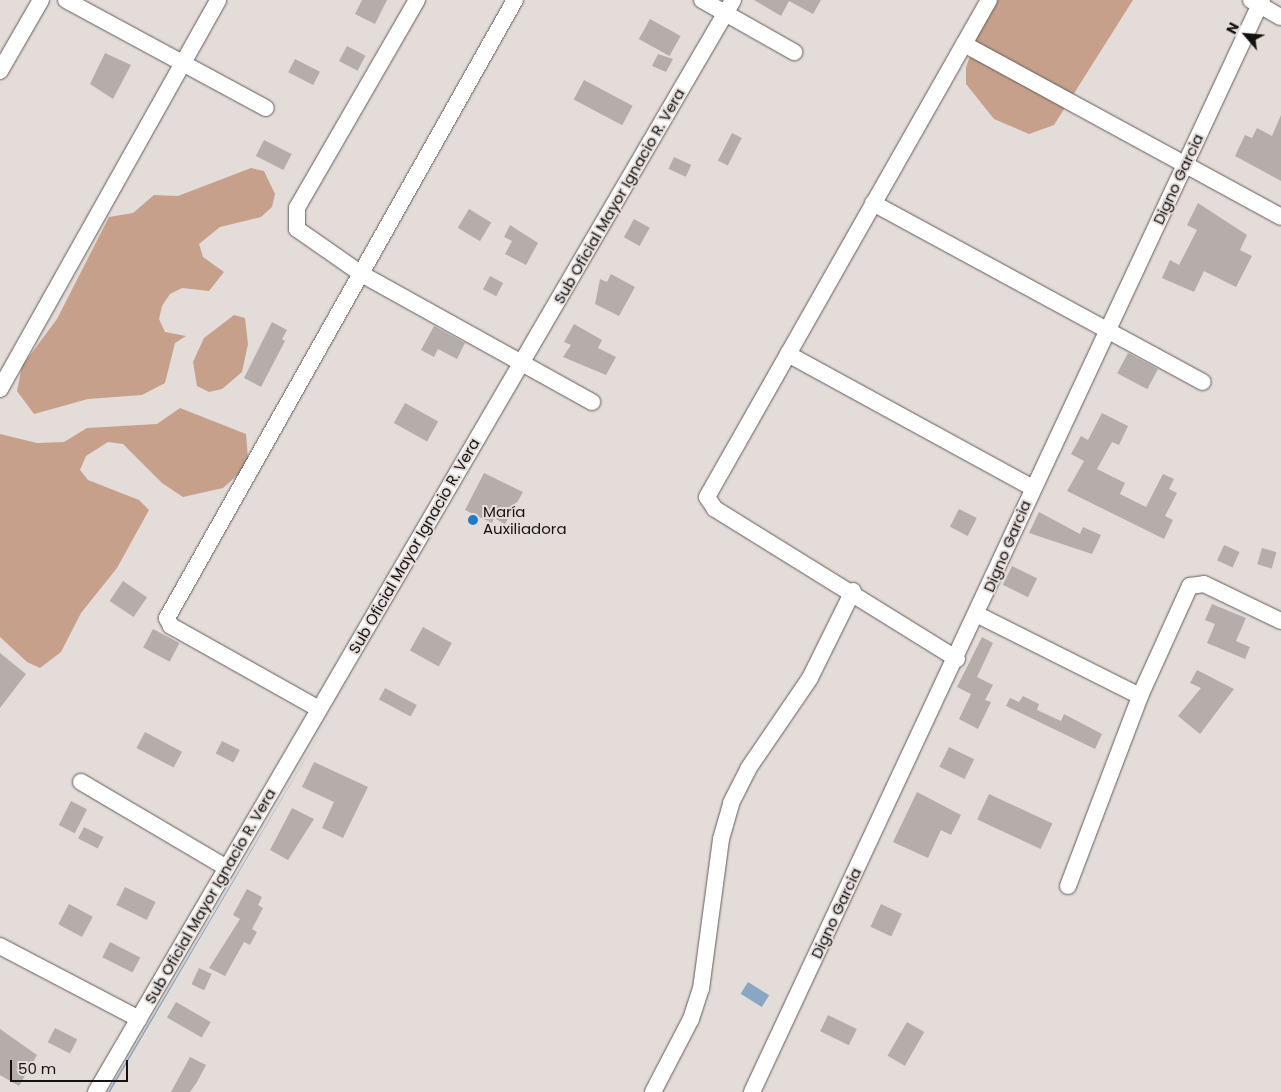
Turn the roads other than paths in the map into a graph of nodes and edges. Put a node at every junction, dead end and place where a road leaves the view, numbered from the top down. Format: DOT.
graph roads {
  1 [pos="41,0"];
  2 [pos="66,0"];
  3 [pos="218,0"];
  4 [pos="417,0"];
  5 [pos="515,0"];
  6 [pos="702,0"];
  7 [pos="989,0"];
  8 [pos="1257,2"];
  9 [pos="729,7"];
  10 [pos="1281,17"];
  11 [pos="964,44"];
  12 [pos="794,52"];
  13 [pos="182,61"];
  14 [pos="0,71"];
  15 [pos="266,108"];
  16 [pos="1184,167"];
  17 [pos="874,203"];
  18 [pos="1281,217"];
  19 [pos="363,275"];
  20 [pos="1107,330"];
  21 [pos="788,354"];
  22 [pos="521,364"];
  23 [pos="1203,382"];
  24 [pos="0,390"];
  25 [pos="592,402"];
  26 [pos="1033,488"];
  27 [pos="854,591"];
  28 [pos="978,615"];
  29 [pos="1281,621"];
  30 [pos="957,659"];
  31 [pos="1140,696"];
  32 [pos="319,709"];
  33 [pos="81,782"];
  34 [pos="227,868"];
  35 [pos="1068,886"];
  36 [pos="0,946"];
  37 [pos="138,1019"];
  38 [pos="96,1092"];
  39 [pos="653,1092"];
  40 [pos="752,1092"];
  1 -- 14 [label="street"];
  2 -- 13 [label="street"];
  3 -- 13 [label="street"];
  4 -- 19 [label="street"];
  5 -- 19 [label="street"];
  6 -- 9 [label="street"];
  7 -- 11 [label="street"];
  8 -- 10 [label="street"];
  8 -- 16 [label="street, Digno Garcia"];
  9 -- 12 [label="street"];
  9 -- 22 [label="street, Sub Oficial Mayor Ignacio R. Vera"];
  11 -- 16 [label="street"];
  11 -- 17 [label="street"];
  13 -- 15 [label="street"];
  13 -- 24 [label="street"];
  16 -- 18 [label="street"];
  16 -- 20 [label="street, Digno Garcia"];
  17 -- 20 [label="street"];
  17 -- 21 [label="street"];
  19 -- 22 [label="street"];
  19 -- 32 [label="street"];
  20 -- 23 [label="street"];
  20 -- 26 [label="street, Digno Garcia"];
  21 -- 26 [label="street"];
  21 -- 27 [label="street"];
  22 -- 25 [label="street"];
  22 -- 32 [label="street, Sub Oficial Mayor Ignacio R. Vera"];
  26 -- 28 [label="street, Digno Garcia"];
  27 -- 30 [label="street"];
  27 -- 39 [label="street"];
  28 -- 30 [label="street, Digno Garcia"];
  28 -- 31 [label="street"];
  29 -- 31 [label="street"];
  30 -- 40 [label="street, Digno Garcia"];
  31 -- 35 [label="street"];
  32 -- 34 [label="street, Sub Oficial Mayor Ignacio R. Vera"];
  33 -- 34 [label="street"];
  34 -- 37 [label="street, Sub Oficial Mayor Ignacio R. Vera"];
  36 -- 37 [label="street"];
  37 -- 38 [label="street, Sub Oficial Mayor Ignacio R. Vera"];
}
